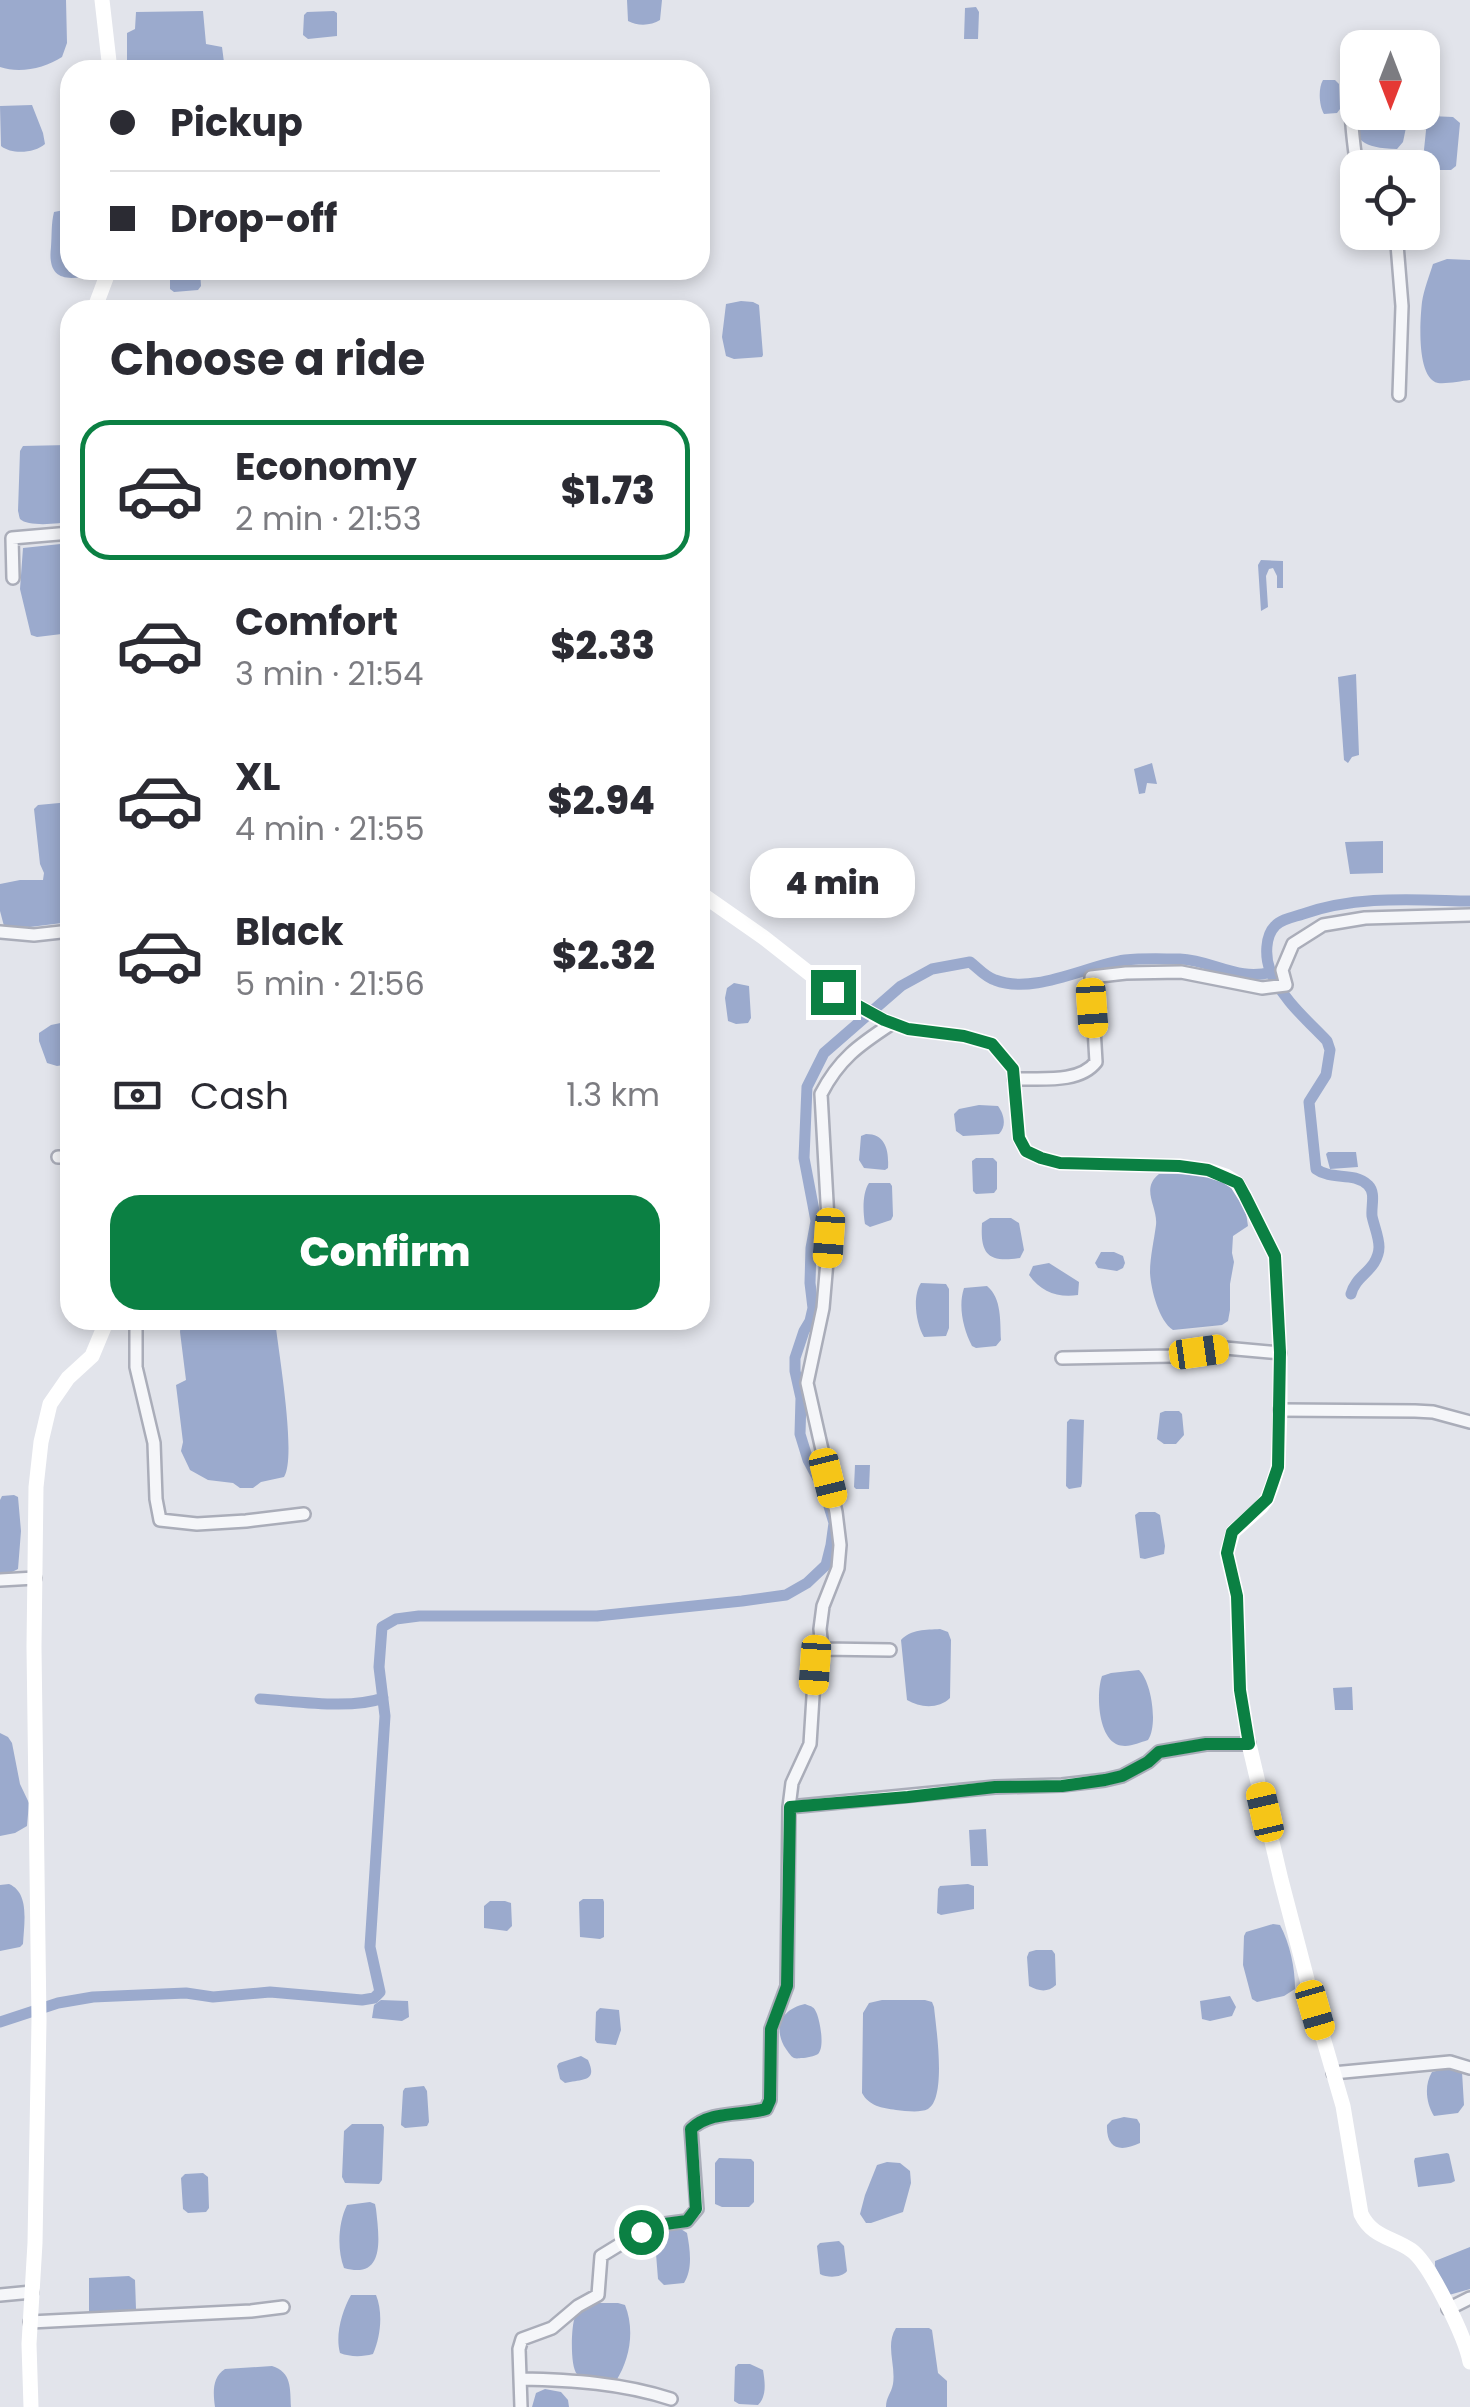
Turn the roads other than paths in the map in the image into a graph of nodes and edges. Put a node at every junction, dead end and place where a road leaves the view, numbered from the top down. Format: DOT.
graph roads {
  1 [pos="102,0"];
  2 [pos="109,60"];
  3 [pos="1397,250"];
  4 [pos="1399,395"];
  5 [pos="60,535"];
  6 [pos="13,578"];
  7 [pos="710,900"];
  8 [pos="1470,915"];
  9 [pos="60,931"];
  10 [pos="0,932"];
  11 [pos="887,1022"];
  12 [pos="1014,1079"];
  13 [pos="104,1330"];
  14 [pos="136,1330"];
  15 [pos="1280,1352"];
  16 [pos="1062,1358"];
  17 [pos="1280,1410"];
  18 [pos="1470,1422"];
  19 [pos="304,1514"];
  20 [pos="35,1578"];
  21 [pos="0,1580"];
  22 [pos="822,1649"];
  23 [pos="890,1650"];
  24 [pos="1249,1744"];
  25 [pos="790,1807"];
  26 [pos="1470,2068"];
  27 [pos="1333,2073"];
  28 [pos="32,2292"];
  29 [pos="0,2295"];
  30 [pos="1470,2298"];
  31 [pos="284,2307"];
  32 [pos="1448,2309"];
  33 [pos="30,2322"];
  34 [pos="1470,2362"];
  35 [pos="520,2379"];
  36 [pos="671,2400"];
  37 [pos="31,2407"];
  38 [pos="521,2407"];
  1 -- 2 [label="main road"];
  3 -- 4 [label="street"];
  5 -- 6 [label="street"];
  7 -- 11 [label="main road"];
  8 -- 12 [label="street"];
  9 -- 10 [label="street"];
  11 -- 12 [label="main road"];
  11 -- 22 [label="street"];
  12 -- 15 [label="main road"];
  13 -- 20 [label="main road"];
  14 -- 19 [label="street"];
  15 -- 16 [label="street"];
  15 -- 17 [label="main road"];
  17 -- 18 [label="street"];
  17 -- 24 [label="main road"];
  20 -- 21 [label="street"];
  20 -- 28 [label="main road"];
  22 -- 23 [label="street"];
  22 -- 25 [label="street"];
  24 -- 25 [label="street"];
  24 -- 27 [label="main road"];
  25 -- 35 [label="street"];
  26 -- 27 [label="street"];
  27 -- 32 [label="main road"];
  28 -- 29 [label="street"];
  28 -- 33 [label="main road"];
  30 -- 32 [label="street"];
  31 -- 33 [label="street"];
  32 -- 34 [label="main road"];
  33 -- 37 [label="main road"];
  35 -- 36 [label="street"];
  35 -- 38 [label="street"];
}
